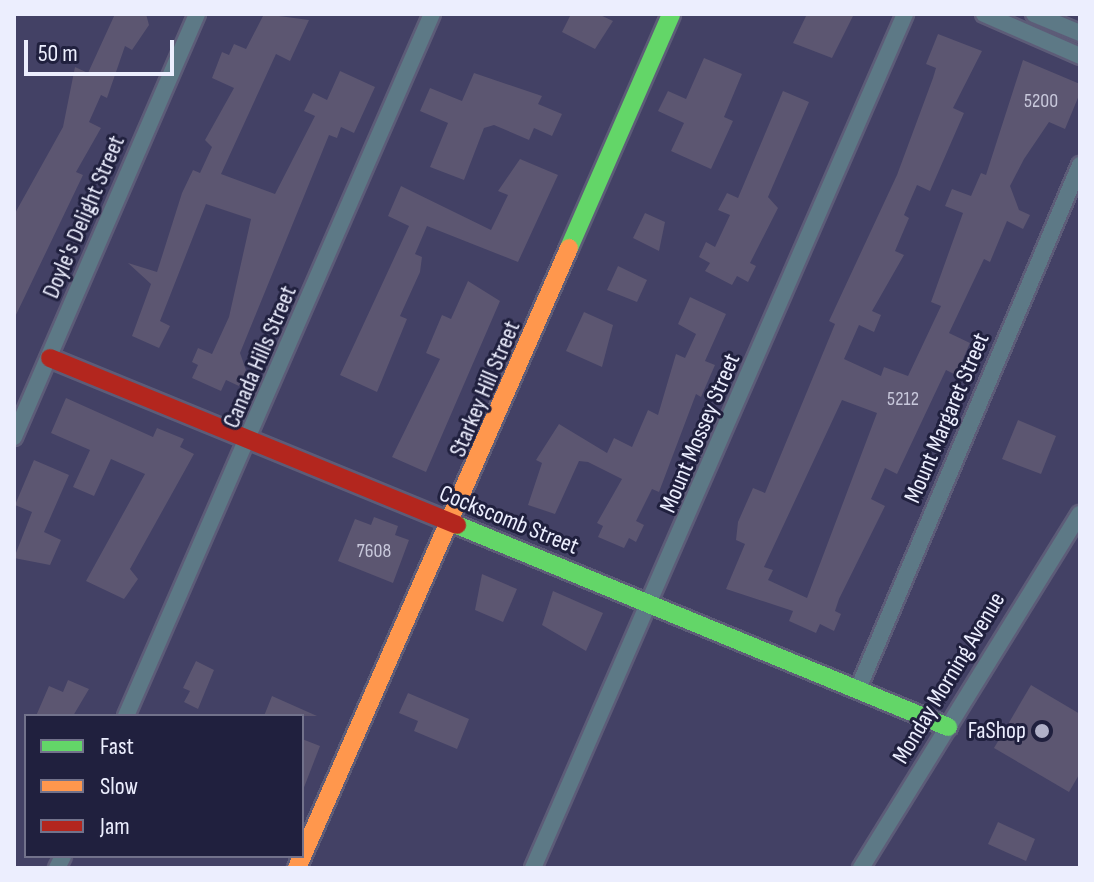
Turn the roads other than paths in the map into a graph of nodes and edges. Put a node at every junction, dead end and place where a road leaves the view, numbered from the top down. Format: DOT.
graph roads {
  1 [pos="197,14"];
  2 [pos="432,14"];
  3 [pos="671,14"];
  4 [pos="905,14"];
  5 [pos="984,14"];
  6 [pos="1034,14"];
  7 [pos="1080,33"];
  8 [pos="1080,56"];
  9 [pos="1080,165"];
  10 [pos="50,358"];
  11 [pos="14,437"];
  12 [pos="249,443"];
  13 [pos="1080,514"];
  14 [pos="454,523"];
  15 [pos="653,605"];
  16 [pos="858,689"];
  17 [pos="127,714"];
  18 [pos="948,727"];
  19 [pos="304,853"];
  20 [pos="533,868"];
  21 [pos="861,868"];
  1 -- 10 [label="street, Doyle's Delight Street"];
  2 -- 12 [label="street, Canada Hills Street"];
  3 -- 14 [label="street, Starkey Hill Street"];
  4 -- 15 [label="street, Mount Mossey Street"];
  5 -- 8 [label="street"];
  6 -- 7 [label="street"];
  9 -- 16 [label="street, Mount Margaret Street"];
  10 -- 11 [label="street, Doyle's Delight Street"];
  10 -- 12 [label="street, Cockscomb Street"];
  12 -- 14 [label="street, Cockscomb Street"];
  12 -- 17 [label="street, Canada Hills Street"];
  13 -- 18 [label="street, Monday Morning Avenue"];
  14 -- 15 [label="street, Cockscomb Street"];
  14 -- 19 [label="street, Starkey Hill Street"];
  15 -- 16 [label="street, Cockscomb Street"];
  15 -- 20 [label="street, Mount Mossey Street"];
  16 -- 18 [label="street, Cockscomb Street"];
  18 -- 21 [label="street, Monday Morning Avenue"];
}
